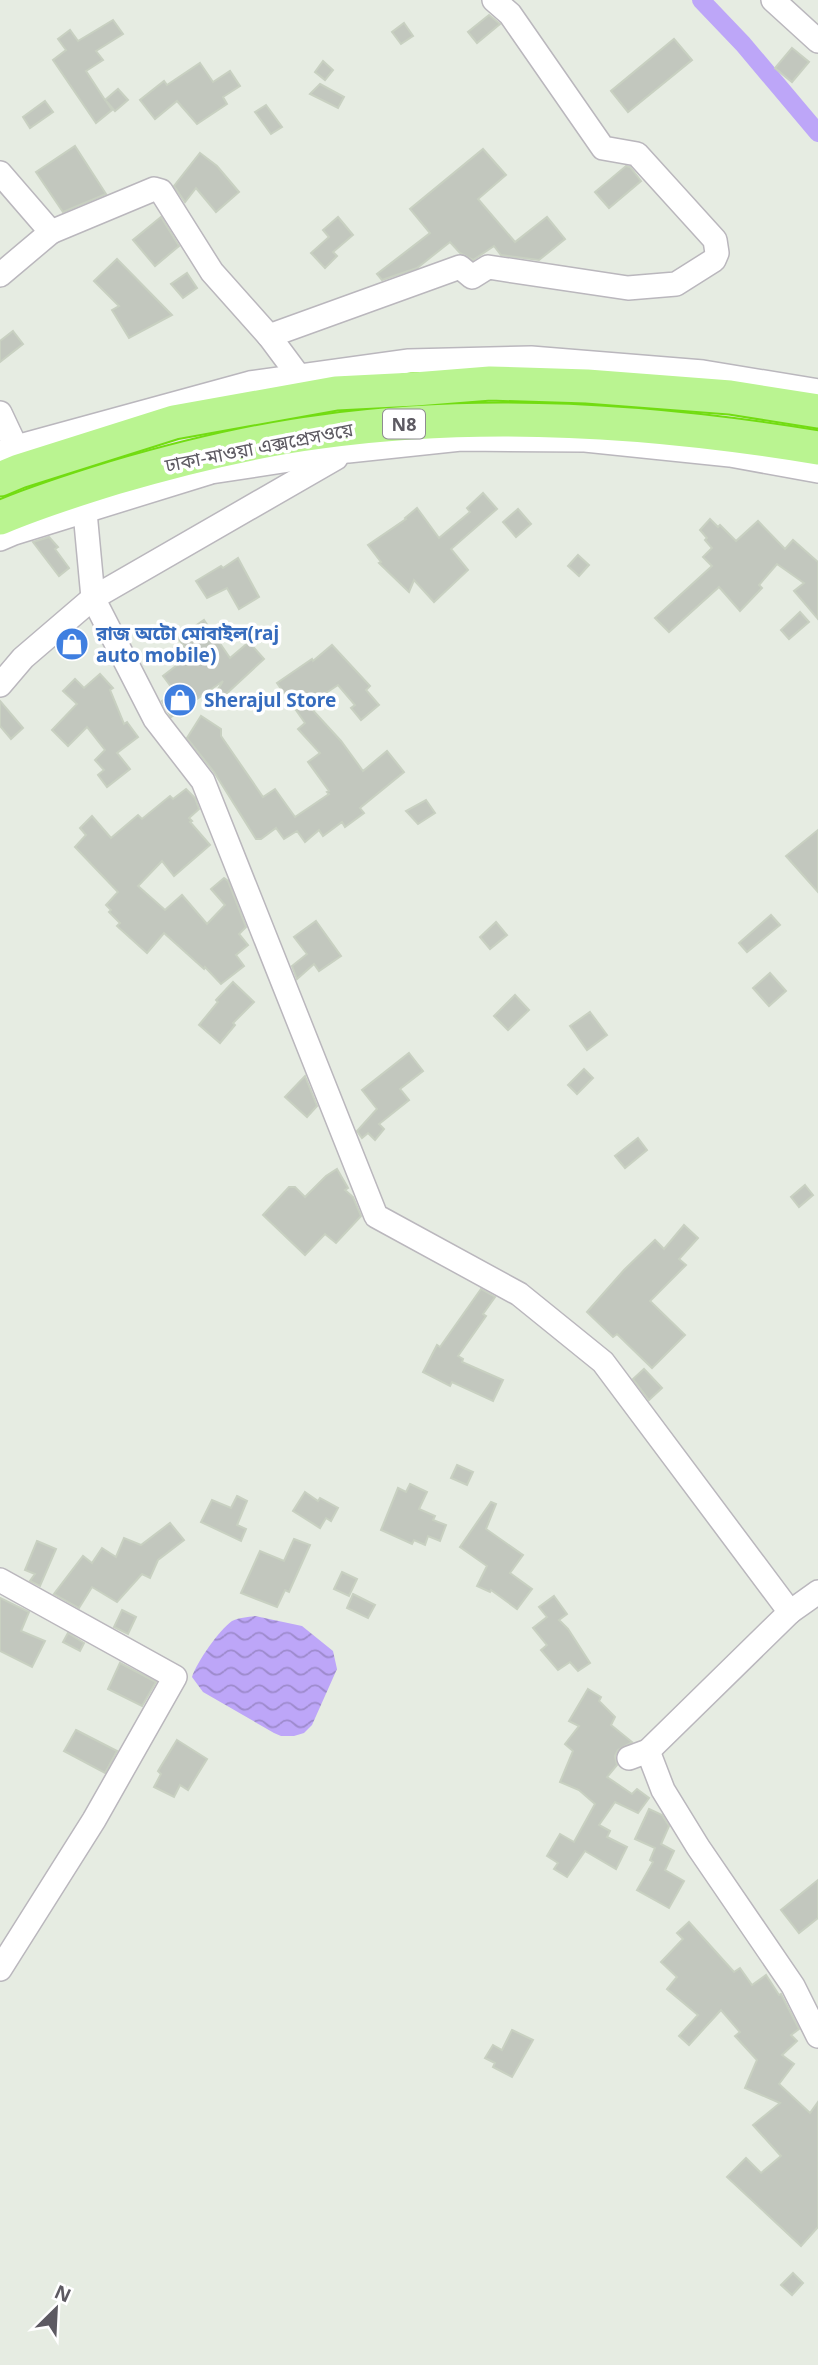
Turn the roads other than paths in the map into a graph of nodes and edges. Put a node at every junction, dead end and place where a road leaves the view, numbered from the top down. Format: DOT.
graph roads {
  1 [pos="494,0"];
  2 [pos="773,0"];
  3 [pos="818,41"];
  4 [pos="0,173"];
  5 [pos="51,232"];
  6 [pos="0,275"];
  7 [pos="270,337"];
  8 [pos="298,375"];
  9 [pos="818,391"];
  10 [pos="818,411"];
  11 [pos="0,413"];
  12 [pos="818,448"];
  13 [pos="8,450"];
  14 [pos="348,451"];
  15 [pos="818,471"];
  16 [pos="0,480"];
  17 [pos="85,512"];
  18 [pos="0,518"];
  19 [pos="0,539"];
  20 [pos="93,597"];
  21 [pos="0,685"];
  22 [pos="0,1580"];
  23 [pos="818,1592"];
  24 [pos="790,1612"];
  25 [pos="0,1969"];
  26 [pos="818,2036"];
  1 -- 7 [label="street"];
  2 -- 3 [label="street"];
  4 -- 5 [label="street"];
  5 -- 6 [label="street"];
  5 -- 7 [label="street"];
  7 -- 8 [label="street"];
  8 -- 9 [label="street"];
  8 -- 13 [label="street"];
  10 -- 16 [label="highway, ঢাকা-মাওয়া এক্সপ্রেসওয়ে / N8"];
  11 -- 13 [label="street"];
  12 -- 18 [label="highway, ঢাকা-মাওয়া এক্সপ্রেসওয়ে / N8"];
  14 -- 15 [label="street"];
  14 -- 17 [label="street"];
  14 -- 20 [label="street"];
  17 -- 19 [label="street"];
  17 -- 20 [label="street"];
  20 -- 21 [label="street"];
  20 -- 24 [label="street"];
  22 -- 25 [label="street"];
  23 -- 24 [label="street"];
  24 -- 26 [label="street"];
}
